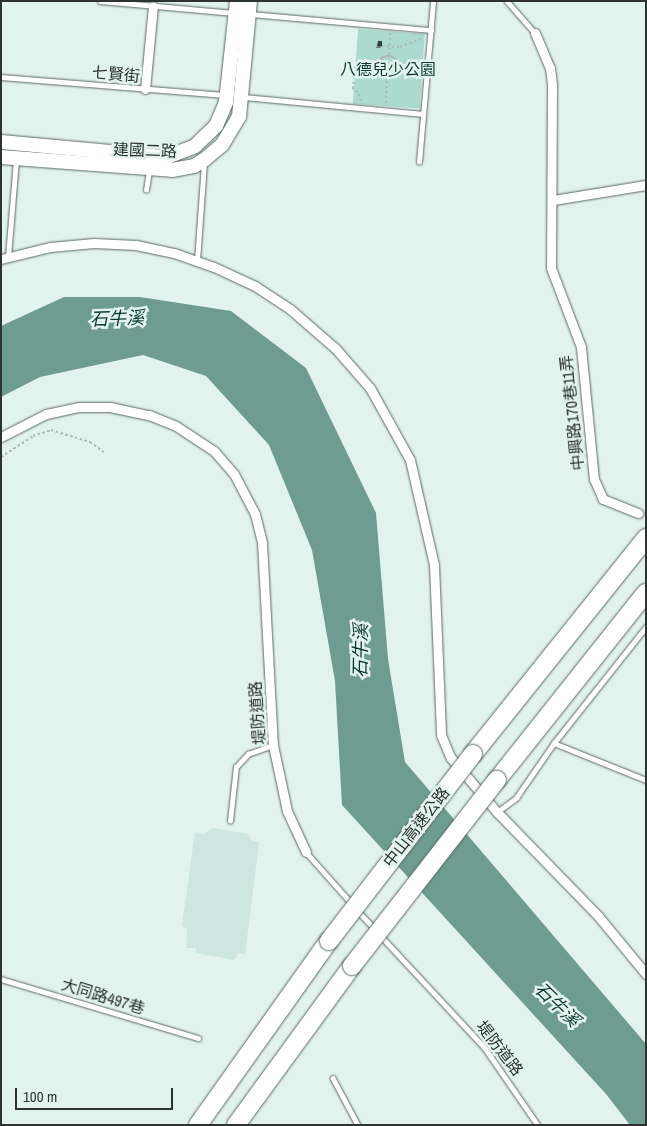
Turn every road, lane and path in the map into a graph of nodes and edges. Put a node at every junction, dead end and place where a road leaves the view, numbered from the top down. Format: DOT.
graph roads {
  1 [pos="100,1"];
  2 [pos="433,1"];
  3 [pos="507,1"];
  4 [pos="153,6"];
  5 [pos="243,7"];
  6 [pos="391,26"];
  7 [pos="431,30"];
  8 [pos="535,33"];
  9 [pos="421,39"];
  10 [pos="382,46"];
  11 [pos="390,46"];
  12 [pos="389,55"];
  13 [pos="378,66"];
  14 [pos="400,67"];
  15 [pos="426,69"];
  16 [pos="1,76"];
  17 [pos="388,78"];
  18 [pos="145,89"];
  19 [pos="228,96"];
  20 [pos="243,97"];
  21 [pos="361,104"];
  22 [pos="377,105"];
  23 [pos="385,108"];
  24 [pos="422,114"];
  25 [pos="1,142"];
  26 [pos="1,157"];
  27 [pos="16,158"];
  28 [pos="204,160"];
  29 [pos="419,162"];
  30 [pos="149,169"];
  31 [pos="646,185"];
  32 [pos="146,190"];
  33 [pos="553,200"];
  34 [pos="5,258"];
  35 [pos="197,261"];
  36 [pos="1,437"];
  37 [pos="104,452"];
  38 [pos="1,457"];
  39 [pos="638,513"];
  40 [pos="646,538"];
  41 [pos="646,593"];
  42 [pos="646,627"];
  43 [pos="554,743"];
  44 [pos="273,745"];
  45 [pos="646,780"];
  46 [pos="497,812"];
  47 [pos="230,821"];
  48 [pos="306,852"];
  49 [pos="646,974"];
  50 [pos="1,979"];
  51 [pos="198,1038"];
  52 [pos="333,1078"];
  53 [pos="198,1125"];
  54 [pos="236,1125"];
  55 [pos="358,1125"];
  56 [pos="538,1125"];
  1 -- 4 [label="lane"];
  2 -- 7 [label="lane"];
  3 -- 8 [label="lane, 中興路170巷11弄"];
  4 -- 5 [label="lane"];
  4 -- 18 [label="street"];
  5 -- 6 [label="lane"];
  5 -- 19 [label="street, 建國二路"];
  5 -- 20 [label="street, 建國二路"];
  6 -- 7 [label="lane"];
  6 -- 11 [label="path"];
  7 -- 15 [label="lane"];
  8 -- 33 [label="street, 中興路170巷11弄"];
  9 -- 11 [label="path"];
  10 -- 11 [label="path"];
  11 -- 12 [label="path"];
  13 -- 17 [label="path"];
  13 -- 17 [label="path"];
  13 -- 21 [label="path"];
  14 -- 15 [label="path"];
  15 -- 24 [label="lane"];
  16 -- 18 [label="lane, 七賢街"];
  17 -- 23 [label="path"];
  18 -- 19 [label="lane, 七賢街"];
  19 -- 25 [label="street, 建國二路"];
  20 -- 23 [label="lane"];
  20 -- 28 [label="street, 建國二路"];
  22 -- 23 [label="path"];
  23 -- 24 [label="lane"];
  24 -- 29 [label="lane"];
  26 -- 27 [label="street, 建國二路"];
  27 -- 30 [label="street, 建國二路"];
  27 -- 34 [label="lane"];
  28 -- 30 [label="street, 建國二路"];
  28 -- 35 [label="lane"];
  30 -- 32 [label="lane"];
  31 -- 33 [label="street"];
  33 -- 39 [label="street, 中興路170巷11弄"];
  34 -- 35 [label="street"];
  35 -- 46 [label="street"];
  36 -- 44 [label="street, 堤防道路"];
  37 -- 38 [label="path"];
  40 -- 53 [label="highway, 中山高速公路, bridge"];
  41 -- 54 [label="highway, bridge"];
  42 -- 43 [label="lane"];
  43 -- 45 [label="lane"];
  43 -- 46 [label="lane"];
  44 -- 47 [label="lane"];
  44 -- 48 [label="street, 堤防道路"];
  46 -- 49 [label="street"];
  48 -- 56 [label="lane, 堤防道路"];
  50 -- 51 [label="lane, 大同路497巷"];
  52 -- 55 [label="lane"];
}
